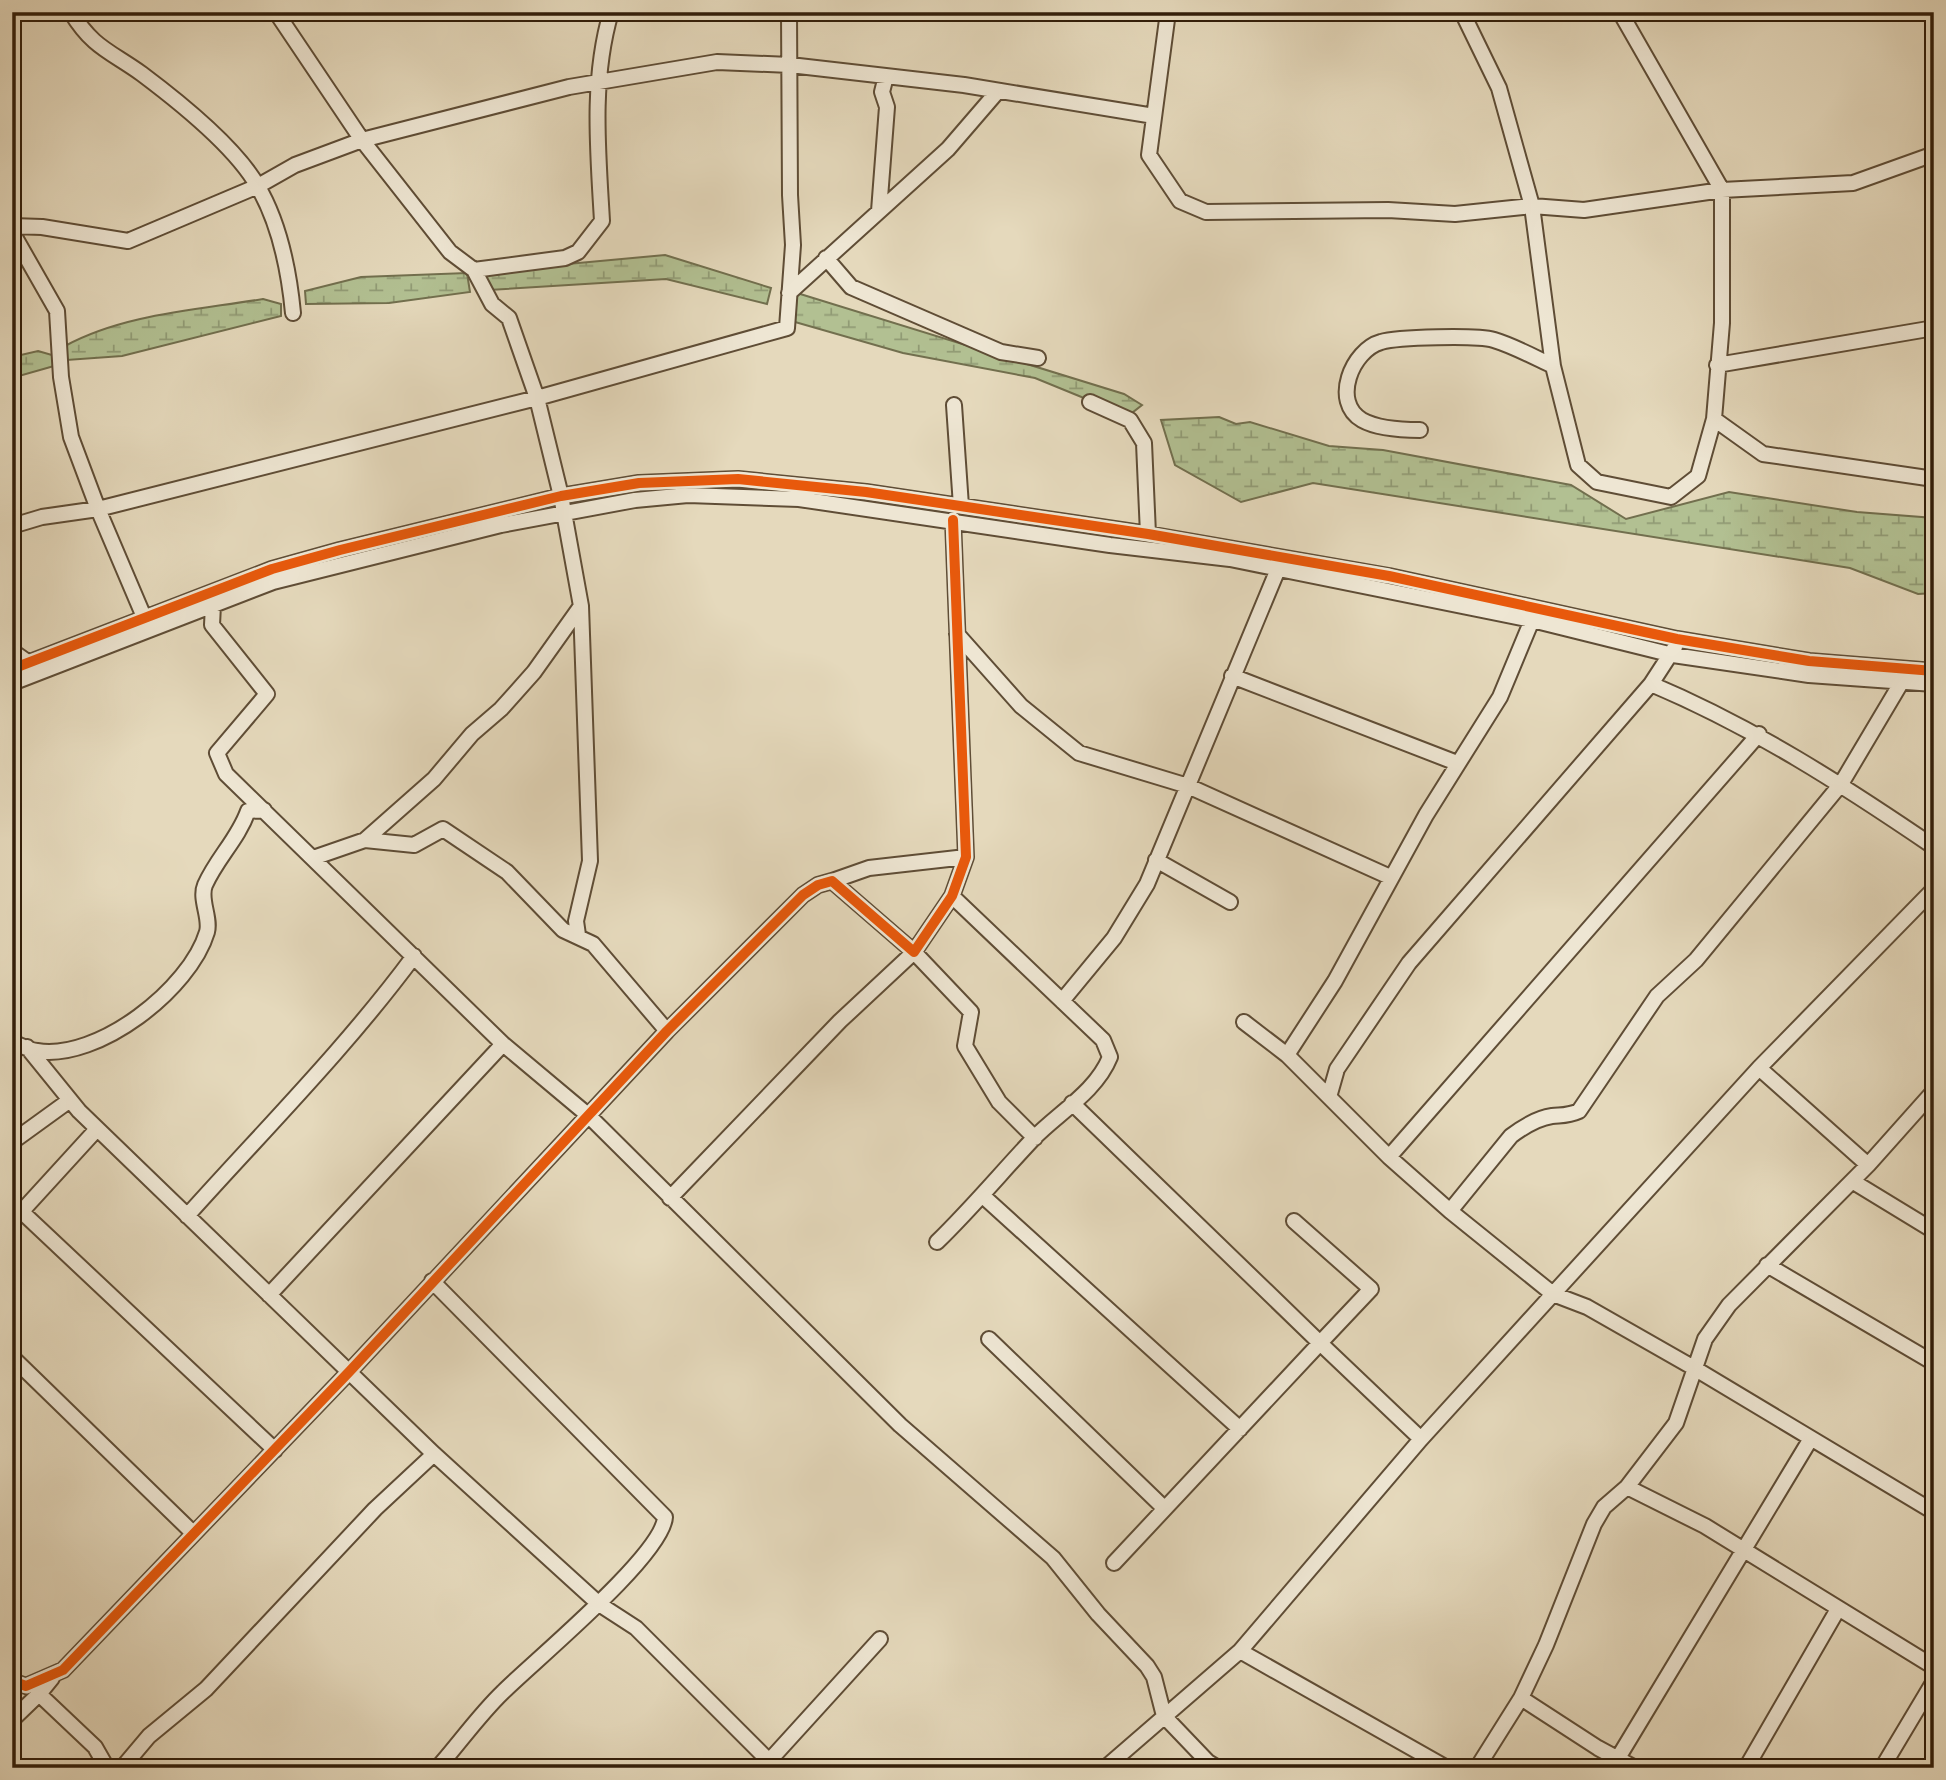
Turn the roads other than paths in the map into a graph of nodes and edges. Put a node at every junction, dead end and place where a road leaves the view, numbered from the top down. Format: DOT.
graph roads {
  1 [pos="71,12"];
  2 [pos="276,12"];
  3 [pos="611,12"];
  4 [pos="789,12"];
  5 [pos="1168,12"];
  6 [pos="1462,12"];
  7 [pos="1620,12"];
  8 [pos="790,65"];
  9 [pos="886,76"];
  10 [pos="599,82"];
  11 [pos="998,91"];
  12 [pos="1154,116"];
  13 [pos="362,140"];
  14 [pos="1934,154"];
  15 [pos="258,186"];
  16 [pos="1722,190"];
  17 [pos="1532,206"];
  18 [pos="879,211"];
  19 [pos="12,226"];
  20 [pos="12,232"];
  21 [pos="826,258"];
  22 [pos="474,270"];
  23 [pos="789,293"];
  24 [pos="292,313"];
  25 [pos="1934,328"];
  26 [pos="1038,358"];
  27 [pos="1717,365"];
  28 [pos="1553,366"];
  29 [pos="537,398"];
  30 [pos="1090,402"];
  31 [pos="954,405"];
  32 [pos="1714,419"];
  33 [pos="1420,430"];
  34 [pos="1934,479"];
  35 [pos="561,496"];
  36 [pos="961,506"];
  37 [pos="98,509"];
  38 [pos="562,515"];
  39 [pos="953,520"];
  40 [pos="12,526"];
  41 [pos="1148,534"];
  42 [pos="1278,569"];
  43 [pos="212,605"];
  44 [pos="581,606"];
  45 [pos="144,617"];
  46 [pos="1532,620"];
  47 [pos="957,634"];
  48 [pos="1677,639"];
  49 [pos="12,651"];
  50 [pos="1673,655"];
  51 [pos="29,663"];
  52 [pos="12,669"];
  53 [pos="1934,671"];
  54 [pos="1232,676"];
  55 [pos="12,683"];
  56 [pos="1901,683"];
  57 [pos="1651,684"];
  58 [pos="1934,684"];
  59 [pos="1759,734"];
  60 [pos="1457,763"];
  61 [pos="1841,784"];
  62 [pos="1188,786"];
  63 [pos="264,810"];
  64 [pos="365,839"];
  65 [pos="1934,847"];
  66 [pos="966,857"];
  67 [pos="313,858"];
  68 [pos="1156,860"];
  69 [pos="1390,877"];
  70 [pos="832,881"];
  71 [pos="1934,889"];
  72 [pos="952,896"];
  73 [pos="1230,902"];
  74 [pos="578,935"];
  75 [pos="914,951"];
  76 [pos="414,956"];
  77 [pos="1062,1001"];
  78 [pos="1244,1022"];
  79 [pos="667,1031"];
  80 [pos="12,1042"];
  81 [pos="503,1044"];
  82 [pos="27,1048"];
  83 [pos="1287,1055"];
  84 [pos="1759,1068"];
  85 [pos="1934,1091"];
  86 [pos="1329,1097"];
  87 [pos="70,1100"];
  88 [pos="1072,1103"];
  89 [pos="589,1116"];
  90 [pos="97,1129"];
  91 [pos="1035,1138"];
  92 [pos="12,1142"];
  93 [pos="1389,1157"];
  94 [pos="1868,1165"];
  95 [pos="1852,1181"];
  96 [pos="984,1196"];
  97 [pos="670,1198"];
  98 [pos="1450,1211"];
  99 [pos="187,1216"];
  100 [pos="17,1217"];
  101 [pos="1294,1221"];
  102 [pos="1934,1231"];
  103 [pos="937,1242"];
  104 [pos="1767,1265"];
  105 [pos="432,1281"];
  106 [pos="1553,1294"];
  107 [pos="269,1295"];
  108 [pos="989,1339"];
  109 [pos="1320,1343"];
  110 [pos="12,1357"];
  111 [pos="1934,1363"];
  112 [pos="1694,1368"];
  113 [pos="349,1372"];
  114 [pos="1240,1429"];
  115 [pos="1421,1439"];
  116 [pos="1810,1440"];
  117 [pos="275,1450"];
  118 [pos="434,1454"];
  119 [pos="1626,1488"];
  120 [pos="1163,1507"];
  121 [pos="1934,1512"];
  122 [pos="192,1532"];
  123 [pos="1744,1550"];
  124 [pos="1114,1563"];
  125 [pos="600,1604"];
  126 [pos="1838,1609"];
  127 [pos="880,1639"];
  128 [pos="1240,1651"];
  129 [pos="1934,1667"];
  130 [pos="55,1674"];
  131 [pos="12,1681"];
  132 [pos="1934,1681"];
  133 [pos="39,1694"];
  134 [pos="1521,1698"];
  135 [pos="1164,1716"];
  136 [pos="12,1720"];
  137 [pos="1615,1763"];
  138 [pos="773,1764"];
  139 [pos="440,1765"];
  140 [pos="107,1768"];
  141 [pos="122,1768"];
  142 [pos="1105,1768"];
  143 [pos="1218,1768"];
  144 [pos="1447,1768"];
  145 [pos="1477,1768"];
  146 [pos="1635,1768"];
  147 [pos="1746,1768"];
  148 [pos="1882,1768"];
  1 -- 15 [label="street"];
  2 -- 13 [label="street"];
  3 -- 10 [label="street"];
  4 -- 8 [label="street"];
  5 -- 12 [label="street"];
  6 -- 17 [label="street"];
  7 -- 16 [label="street"];
  8 -- 9 [label="street"];
  8 -- 10 [label="street"];
  8 -- 23 [label="street"];
  9 -- 11 [label="street"];
  9 -- 18 [label="street"];
  10 -- 13 [label="street"];
  10 -- 22 [label="street"];
  11 -- 12 [label="street"];
  11 -- 18 [label="street"];
  12 -- 17 [label="street"];
  13 -- 15 [label="street"];
  13 -- 22 [label="street"];
  14 -- 16 [label="street"];
  15 -- 19 [label="street"];
  15 -- 24 [label="street"];
  16 -- 17 [label="street"];
  16 -- 27 [label="street"];
  17 -- 28 [label="street"];
  18 -- 21 [label="street"];
  20 -- 37 [label="street"];
  21 -- 23 [label="street"];
  21 -- 26 [label="street"];
  22 -- 29 [label="street"];
  23 -- 29 [label="street"];
  25 -- 27 [label="street"];
  27 -- 32 [label="street"];
  28 -- 32 [label="street"];
  28 -- 33 [label="street"];
  29 -- 35 [label="street"];
  29 -- 37 [label="street"];
  30 -- 41 [label="street"];
  31 -- 36 [label="street"];
  32 -- 34 [label="street"];
  35 -- 36 [label="street"];
  35 -- 38 [label="street"];
  35 -- 45 [label="street"];
  36 -- 41 [label="street"];
  37 -- 40 [label="street"];
  37 -- 45 [label="street"];
  38 -- 39 [label="street"];
  38 -- 43 [label="street"];
  38 -- 44 [label="street"];
  39 -- 42 [label="street"];
  39 -- 47 [label="street"];
  41 -- 48 [label="street"];
  42 -- 46 [label="street"];
  42 -- 54 [label="street"];
  43 -- 55 [label="street"];
  43 -- 63 [label="street"];
  44 -- 64 [label="street"];
  44 -- 74 [label="street"];
  45 -- 51 [label="street"];
  46 -- 50 [label="street"];
  46 -- 60 [label="street"];
  47 -- 62 [label="street"];
  47 -- 66 [label="street"];
  48 -- 50 [label="street"];
  48 -- 53 [label="street"];
  49 -- 51 [label="street"];
  50 -- 56 [label="street"];
  50 -- 57 [label="street"];
  51 -- 52 [label="street"];
  54 -- 60 [label="street"];
  54 -- 62 [label="street"];
  56 -- 58 [label="street"];
  56 -- 61 [label="street"];
  57 -- 59 [label="street"];
  57 -- 86 [label="street"];
  59 -- 61 [label="street"];
  59 -- 93 [label="street"];
  60 -- 69 [label="street"];
  61 -- 65 [label="street"];
  61 -- 98 [label="street"];
  62 -- 68 [label="street"];
  62 -- 69 [label="street"];
  63 -- 67 [label="street"];
  63 -- 82 [label="street"];
  64 -- 67 [label="street"];
  64 -- 74 [label="street"];
  66 -- 70 [label="street"];
  66 -- 72 [label="street"];
  67 -- 76 [label="street"];
  68 -- 73 [label="street"];
  68 -- 77 [label="street"];
  69 -- 83 [label="street"];
  70 -- 75 [label="street"];
  70 -- 79 [label="street"];
  71 -- 84 [label="street"];
  72 -- 75 [label="street"];
  72 -- 77 [label="street"];
  74 -- 79 [label="street"];
  75 -- 91 [label="street"];
  75 -- 97 [label="street"];
  76 -- 81 [label="street"];
  76 -- 99 [label="street"];
  77 -- 88 [label="street"];
  78 -- 83 [label="street"];
  79 -- 89 [label="street"];
  80 -- 82 [label="street"];
  81 -- 89 [label="street"];
  81 -- 107 [label="street"];
  82 -- 87 [label="street"];
  83 -- 86 [label="street"];
  84 -- 94 [label="street"];
  84 -- 106 [label="street"];
  85 -- 94 [label="street"];
  86 -- 93 [label="street"];
  87 -- 90 [label="street"];
  87 -- 92 [label="street"];
  88 -- 91 [label="street"];
  88 -- 109 [label="street"];
  89 -- 97 [label="street"];
  89 -- 105 [label="street"];
  90 -- 99 [label="street"];
  90 -- 100 [label="street"];
  91 -- 96 [label="street"];
  93 -- 98 [label="street"];
  94 -- 95 [label="street"];
  95 -- 102 [label="street"];
  95 -- 104 [label="street"];
  96 -- 103 [label="street"];
  96 -- 114 [label="street"];
  97 -- 135 [label="street"];
  98 -- 106 [label="street"];
  99 -- 107 [label="street"];
  100 -- 117 [label="street"];
  101 -- 109 [label="street"];
  104 -- 111 [label="street"];
  104 -- 112 [label="street"];
  105 -- 113 [label="street"];
  105 -- 125 [label="street"];
  106 -- 112 [label="street"];
  106 -- 115 [label="street"];
  107 -- 113 [label="street"];
  108 -- 120 [label="street"];
  109 -- 114 [label="street"];
  109 -- 115 [label="street"];
  110 -- 122 [label="street"];
  112 -- 116 [label="street"];
  112 -- 119 [label="street"];
  113 -- 117 [label="street"];
  113 -- 118 [label="street"];
  114 -- 120 [label="street"];
  115 -- 128 [label="street"];
  116 -- 121 [label="street"];
  116 -- 123 [label="street"];
  117 -- 122 [label="street"];
  118 -- 125 [label="street"];
  118 -- 141 [label="street"];
  119 -- 123 [label="street"];
  119 -- 134 [label="street"];
  120 -- 124 [label="street"];
  122 -- 130 [label="street"];
  123 -- 126 [label="street"];
  123 -- 137 [label="street"];
  125 -- 138 [label="street"];
  125 -- 139 [label="street"];
  126 -- 129 [label="street"];
  126 -- 147 [label="street"];
  127 -- 138 [label="street"];
  128 -- 135 [label="street"];
  128 -- 144 [label="street"];
  130 -- 131 [label="street"];
  130 -- 133 [label="street"];
  132 -- 148 [label="street"];
  133 -- 136 [label="street"];
  133 -- 140 [label="street"];
  134 -- 137 [label="street"];
  134 -- 145 [label="street"];
  135 -- 142 [label="street"];
  135 -- 143 [label="street"];
  137 -- 146 [label="street"];
}
